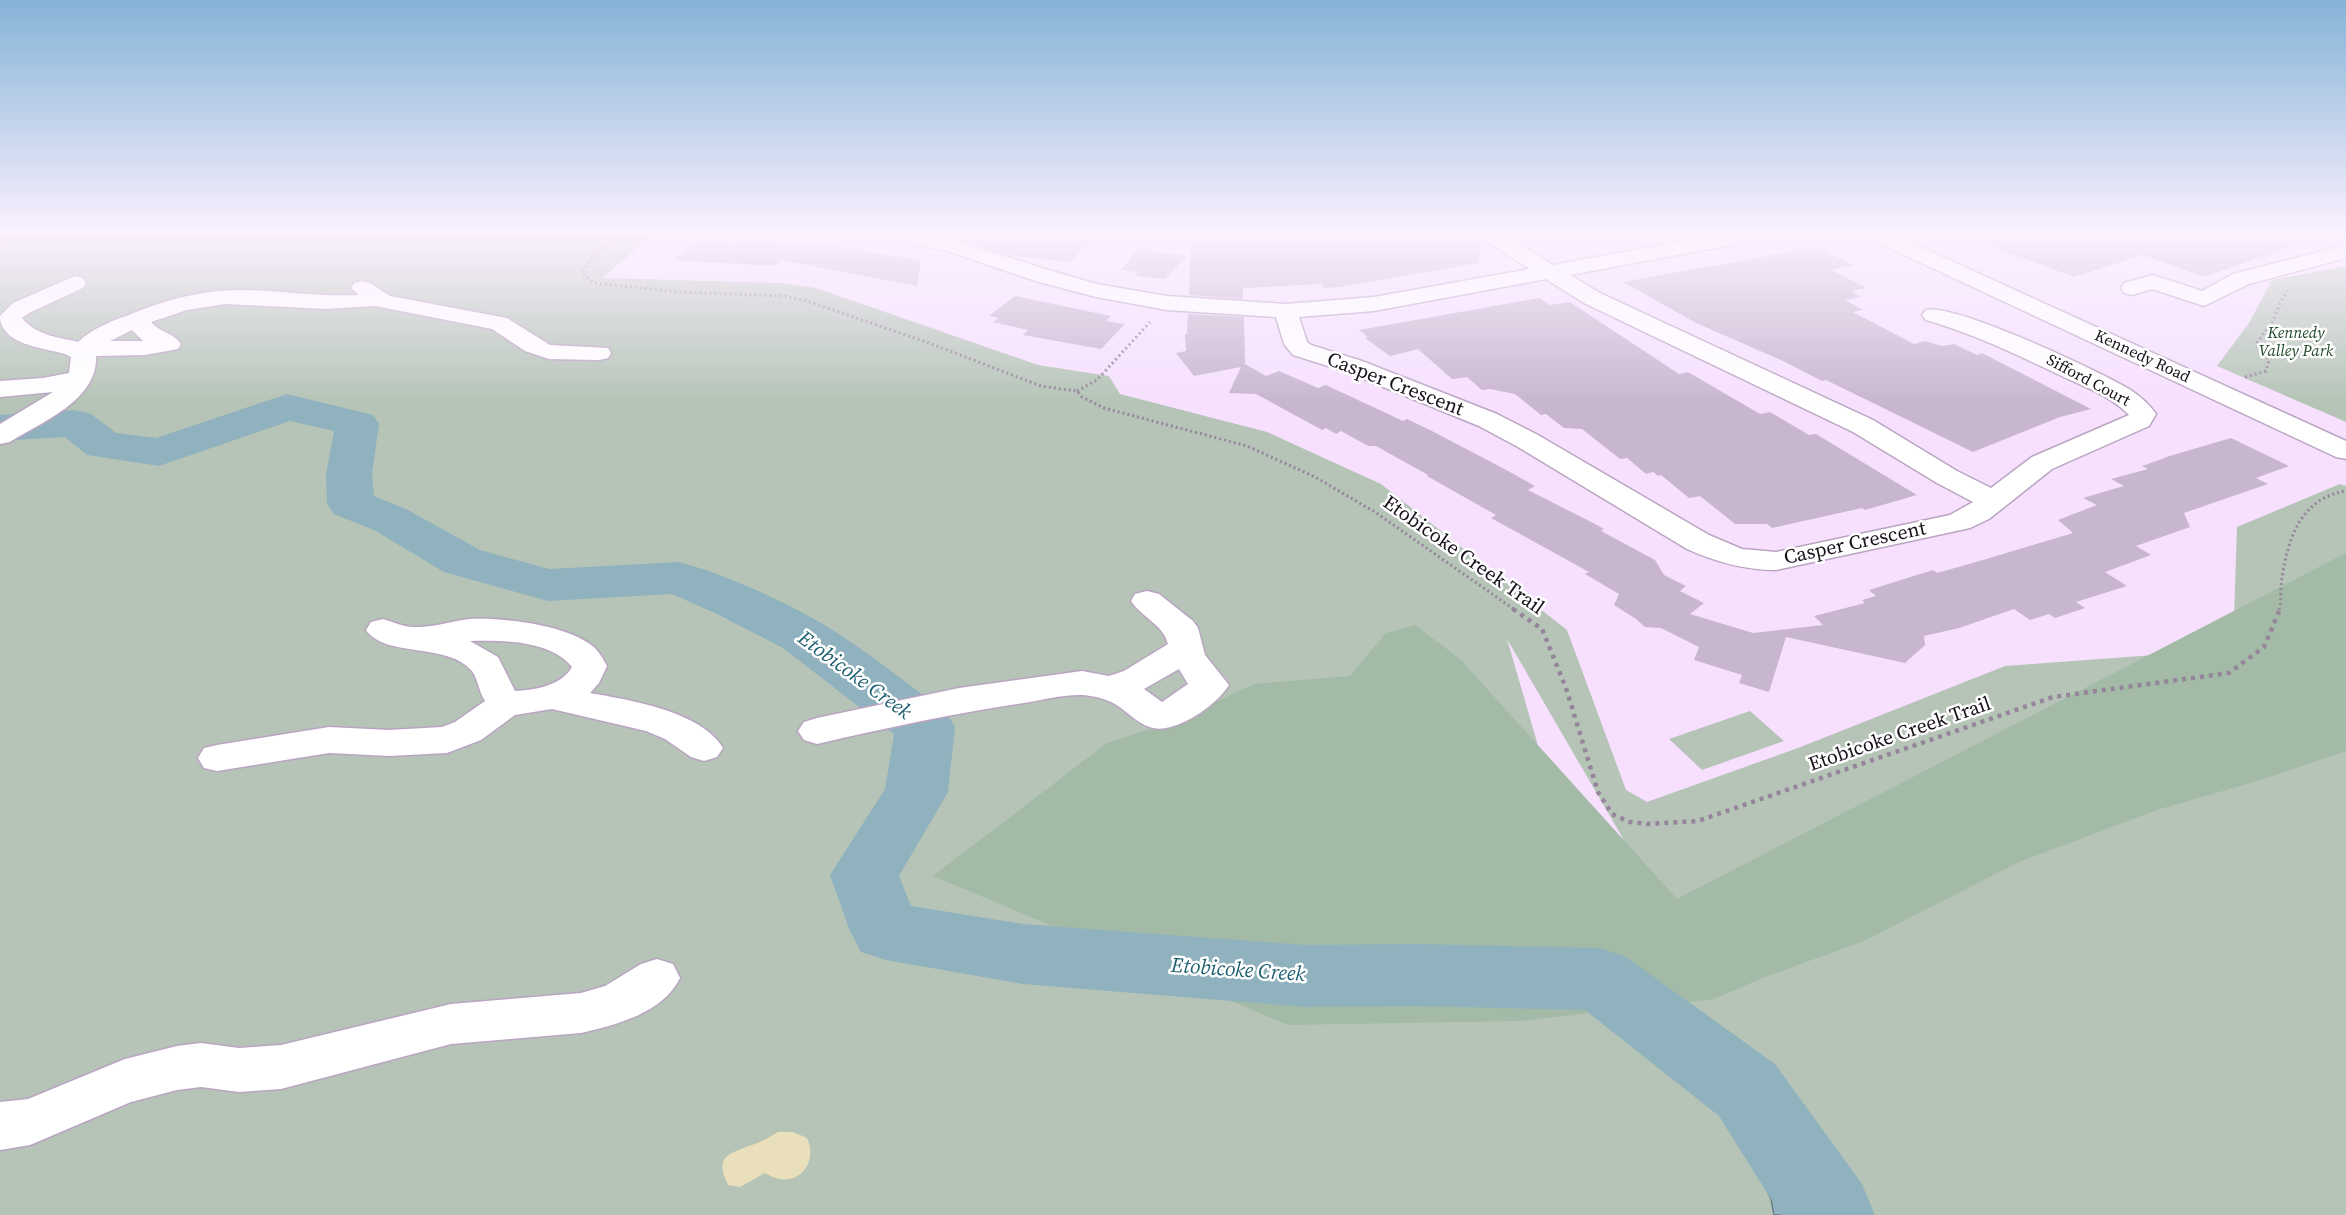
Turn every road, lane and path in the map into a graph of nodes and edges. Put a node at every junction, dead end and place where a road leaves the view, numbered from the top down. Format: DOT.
graph roads {
  1 [pos="61,290"];
  2 [pos="198,290"];
  3 [pos="369,290"];
  4 [pos="676,290"];
  5 [pos="1095,290"];
  6 [pos="1452,290"];
  7 [pos="1580,290"];
  8 [pos="1997,290"];
  9 [pos="2176,290"];
  10 [pos="2221,290"];
  11 [pos="2292,290"];
  12 [pos="378,299"];
  13 [pos="1167,303"];
  14 [pos="174,305"];
  15 [pos="1286,311"];
  16 [pos="1934,315"];
  17 [pos="136,320"];
  18 [pos="599,353"];
  19 [pos="82,360"];
  20 [pos="2242,378"];
  21 [pos="0,389"];
  22 [pos="1077,391"];
  23 [pos="0,436"];
  24 [pos="2346,451"];
  25 [pos="2346,491"];
  26 [pos="1992,500"];
  27 [pos="1147,601"];
  28 [pos="383,630"];
  29 [pos="417,638"];
  30 [pos="1185,649"];
  31 [pos="1112,688"];
  32 [pos="552,697"];
  33 [pos="508,702"];
  34 [pos="826,729"];
  35 [pos="704,748"];
  36 [pos="217,758"];
  37 [pos="657,978"];
  38 [pos="0,1126"];
  1 -- 19 [label="street"];
  2 -- 14 [label="street"];
  3 -- 12 [label="street"];
  4 -- 22 [label="path, Etobicoke Creek Trail"];
  5 -- 13 [label="street"];
  6 -- 15 [label="street"];
  7 -- 26 [label="street"];
  8 -- 24 [label="street, Kennedy Road"];
  9 -- 10 [label="street"];
  11 -- 20 [label="path"];
  12 -- 14 [label="street"];
  12 -- 18 [label="street"];
  13 -- 15 [label="street"];
  13 -- 22 [label="path"];
  14 -- 17 [label="street"];
  15 -- 26 [label="street, Casper Crescent"];
  16 -- 26 [label="street, Sifford Court"];
  17 -- 19 [label="street"];
  17 -- 19 [label="street"];
  19 -- 21 [label="street"];
  19 -- 23 [label="street"];
  22 -- 25 [label="path, Etobicoke Creek Trail"];
  27 -- 30 [label="street"];
  28 -- 29 [label="street"];
  29 -- 32 [label="street"];
  29 -- 33 [label="street"];
  30 -- 31 [label="street"];
  30 -- 31 [label="street"];
  31 -- 34 [label="street"];
  32 -- 33 [label="street"];
  32 -- 35 [label="street"];
  33 -- 36 [label="street"];
  37 -- 38 [label="street"];
}
